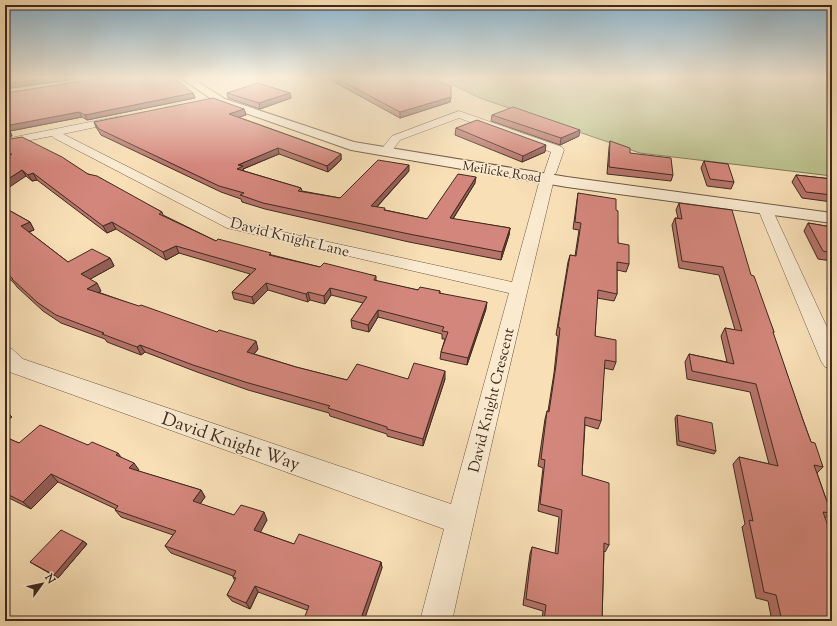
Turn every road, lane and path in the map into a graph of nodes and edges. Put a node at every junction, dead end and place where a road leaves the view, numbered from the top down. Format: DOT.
graph roads {
  1 [pos="242,107"];
  2 [pos="132,116"];
  3 [pos="56,132"];
  4 [pos="5,142"];
  5 [pos="385,152"];
  6 [pos="549,176"];
  7 [pos="765,209"];
  8 [pos="832,218"];
  9 [pos="520,290"];
  10 [pos="5,354"];
  11 [pos="831,355"];
  12 [pos="460,521"];
  13 [pos="436,621"];
  1 -- 5 [label="street, Meilicke Road"];
  2 -- 3 [label="street"];
  3 -- 4 [label="street"];
  3 -- 9 [label="street, David Knight Lane"];
  5 -- 6 [label="street, Meilicke Road"];
  5 -- 6 [label="street, David Knight Crescent"];
  6 -- 7 [label="street, Meilicke Road"];
  6 -- 9 [label="street, David Knight Crescent"];
  7 -- 8 [label="street, Meilicke Road"];
  7 -- 11 [label="street"];
  9 -- 12 [label="street, David Knight Crescent"];
  10 -- 12 [label="street, David Knight Way"];
  12 -- 13 [label="street, David Knight Crescent"];
}
